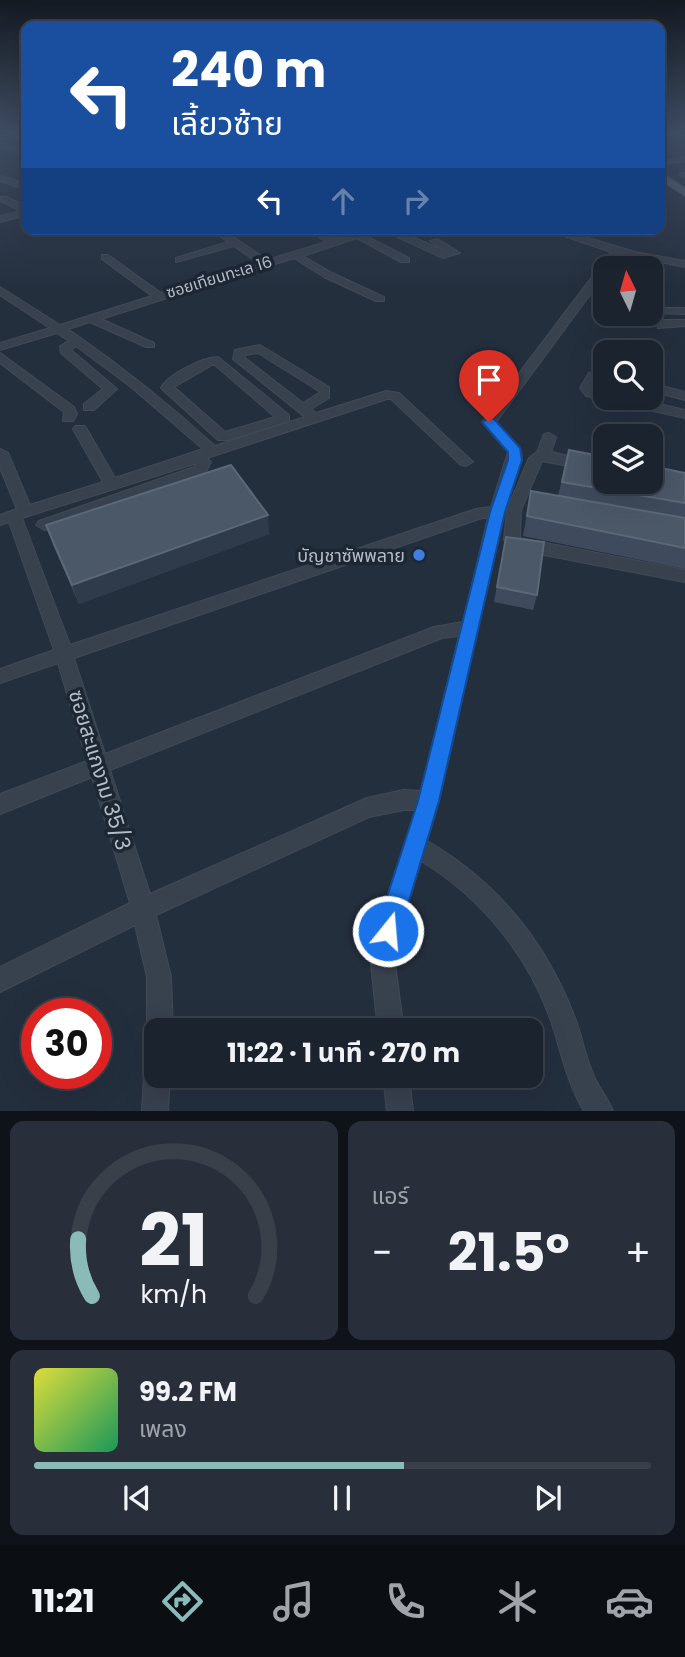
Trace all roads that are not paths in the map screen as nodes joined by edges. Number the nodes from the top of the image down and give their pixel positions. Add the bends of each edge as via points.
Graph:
1 (4, 199) dead end
2 (21, 208) edge
3 (21, 213) edge
4 (0, 219) edge
5 (224, 235) edge
6 (321, 235) edge
7 (356, 235) edge
8 (374, 235) edge
9 (399, 235) edge
10 (569, 235) edge
11 (572, 236) joint
12 (232, 241) junction
13 (435, 241) dead end
14 (332, 242) junction
15 (617, 251) junction
16 (295, 255) junction
17 (105, 257) dead end
18 (176, 257) dead end
19 (405, 260) dead end
20 (266, 264) junction
21 (685, 264) edge
22 (0, 290) edge
23 (158, 296) junction
24 (380, 299) dead end
25 (685, 311) edge
26 (663, 312) edge
27 (90, 318) junction
28 (685, 323) edge
29 (57, 326) junction
30 (662, 327) dead end
31 (79, 340) junction
32 (0, 341) edge
33 (150, 345) dead end
34 (0, 347) edge
35 (0, 357) edge
36 (593, 376) edge
37 (663, 390) edge
38 (593, 394) edge
39 (685, 396) edge
40 (89, 407) dead end
41 (663, 409) edge
42 (309, 412) junction
43 (685, 414) edge
44 (68, 418) dead end
45 (205, 421) junction
46 (188, 428) junction
47 (80, 429) dead end
48 (549, 437) dead end
49 (204, 452) junction
50 (1, 453) edge
51 (543, 455) junction
52 (466, 462) dead end
53 (593, 466) edge
54 (111, 483) junction
55 (497, 512) junction
56 (13, 516) edge
57 (44, 525) edge
58 (685, 576) edge
59 (471, 627) junction
60 (64, 653) junction
61 (0, 676) edge
62 (98, 765) junction
63 (429, 801) junction
64 (0, 804) edge
65 (415, 846) junction
66 (144, 909) junction
67 (0, 980) edge
68 (160, 1018) edge
69 (389, 1018) edge
70 (156, 1088) edge
71 (397, 1088) edge
72 (155, 1111) edge
73 (400, 1111) edge
74 (600, 1111) edge

1 - 2 street
3 - 4 street
5 - 12 street
6 - 14 street
7 - 14 street, ซอยเทียนทะเล 16
8 - 19 street
9 - 13 street via 446,256 456,253
10 - 11 street
11 - 15 street
12 - 18 street
12 - 20 street
14 - 16 street, ซอยเทียนทะเล 16
15 - 21 street
15 - 55 street via 489,422 516,456
16 - 20 street, ซอยเทียนทะเล 16
16 - 24 street
17 - 23 street
20 - 23 street, ซอยเทียนทะเล 16
22 - 29 street
23 - 27 street, ซอยเทียนทะเล 16
25 - 26 street
27 - 29 street, ซอยเทียนทะเล 16
27 - 33 street
28 - 30 street via 663,323
29 - 31 street
29 - 32 street
29 - 34 street
31 - 40 street via 65,351 111,389
31 - 46 street
35 - 44 street via 69,410
36 - 38 street via 586,388
37 - 39 street
41 - 43 street
42 - 42 street via 326,395 325,390 260,349 239,352 239,359
42 - 49 street
42 - 52 street via 392,394
45 - 45 street via 226,437 284,416 215,360 168,386
45 - 46 street
46 - 49 street
47 - 54 street
48 - 51 street
49 - 54 street
49 - 57 street via 200,470
50 - 56 street, ซอยสะแกงาม 35/3
51 - 53 street
51 - 58 street via 532,461 525,502 514,510 512,540 518,545
54 - 56 street
55 - 59 street
55 - 60 street via 481,513
56 - 60 street, ซอยสะแกงาม 35/3
59 - 62 street via 440,632
59 - 63 street
60 - 61 street
60 - 62 street, ซอยสะแกงาม 35/3
62 - 64 street
62 - 66 street, ซอยสะแกงาม 35/3
63 - 65 street
63 - 66 street via 404,800 367,808
65 - 69 street via 388,931 383,964
65 - 74 street via 444,861 472,884 527,943 563,1019 584,1090
66 - 67 street
66 - 68 street, ซอยสะแกงาม 35/3 via 159,976
70 - 72 street
71 - 73 street

